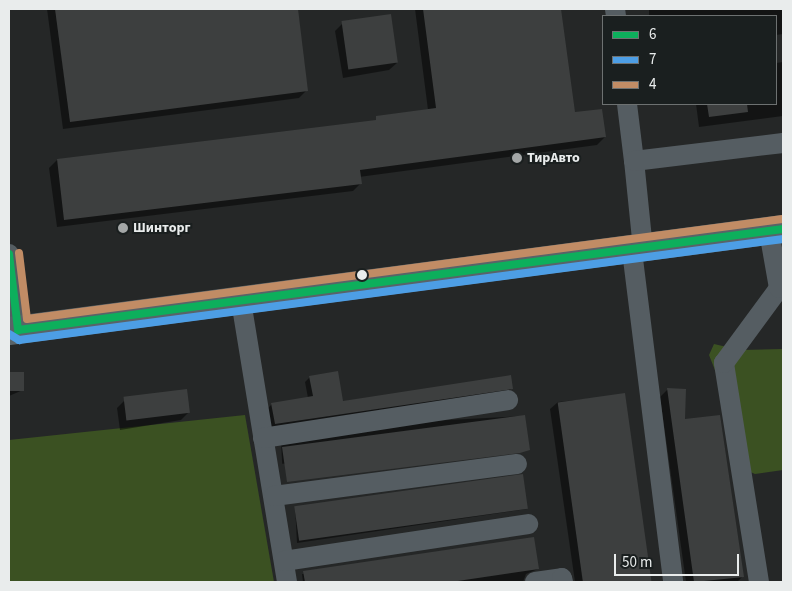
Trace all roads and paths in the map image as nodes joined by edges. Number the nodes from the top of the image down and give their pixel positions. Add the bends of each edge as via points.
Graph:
1 (627, 105) edge
2 (783, 143) edge
3 (634, 161) junction
4 (776, 230) edge
5 (638, 250) junction
6 (9, 254) edge
7 (241, 301) junction
8 (14, 331) edge
9 (508, 400) dead end
10 (263, 438) junction
11 (517, 464) dead end
12 (274, 496) junction
13 (528, 524) dead end
14 (284, 561) junction
15 (287, 582) edge
16 (535, 582) edge
17 (563, 582) edge
18 (673, 582) edge
19 (759, 582) edge

1 - 3 street
2 - 3 street
3 - 5 street
4 - 5 highway
4 - 19 street via 779,288 724,364
5 - 7 highway
5 - 18 street
6 - 8 street
7 - 8 highway
7 - 10 street
9 - 10 street
10 - 12 street
11 - 12 street
12 - 14 street
13 - 14 street
14 - 15 street
16 - 17 street via 562,578

